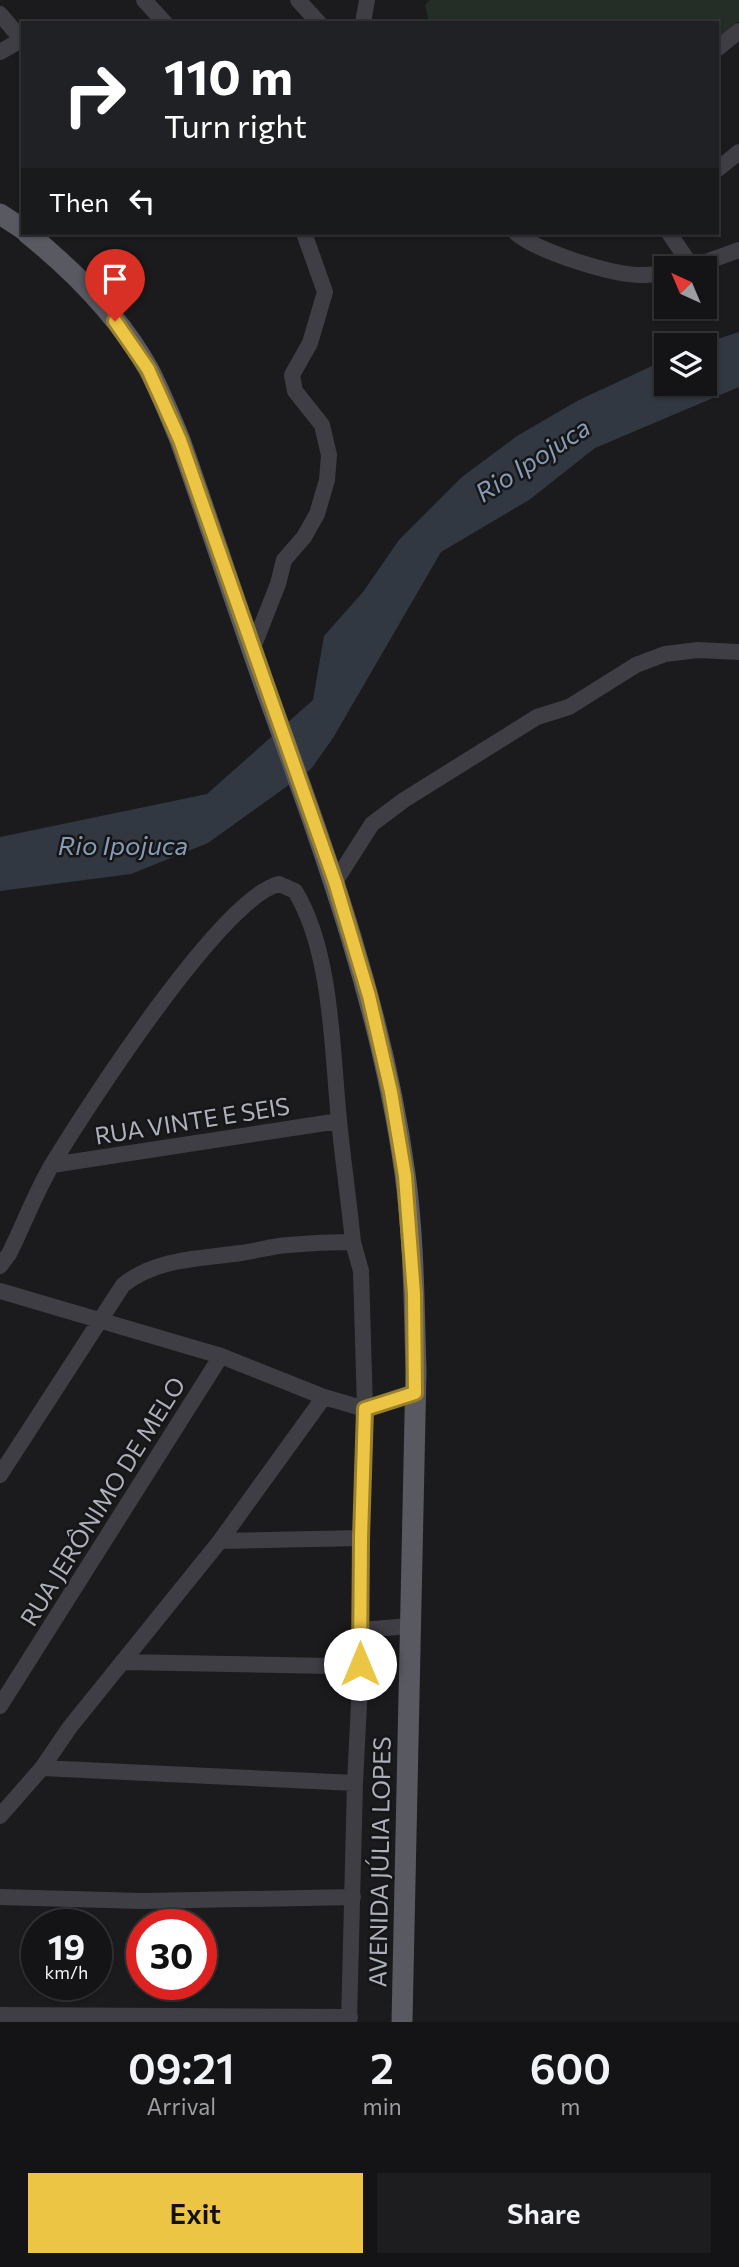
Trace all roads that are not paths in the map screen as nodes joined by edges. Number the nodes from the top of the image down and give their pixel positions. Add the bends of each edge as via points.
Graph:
1 (144, 0) edge
2 (298, 0) edge
3 (367, 0) edge
4 (0, 14) edge
5 (162, 21) edge
6 (316, 21) edge
7 (363, 21) edge
8 (739, 31) edge
9 (21, 40) edge
10 (21, 42) edge
11 (719, 47) edge
12 (0, 52) edge
13 (739, 152) edge
14 (719, 169) edge
15 (0, 214) edge
16 (21, 228) edge
17 (30, 235) edge
18 (305, 235) edge
19 (518, 235) edge
20 (669, 235) edge
21 (739, 250) edge
22 (683, 256) edge
23 (718, 257) edge
24 (654, 274) edge
25 (739, 652) edge
26 (255, 657) junction
27 (334, 877) junction
28 (339, 1121) junction
29 (52, 1165) junction
30 (353, 1242) junction
31 (0, 1265) edge
32 (0, 1291) edge
33 (101, 1321) junction
34 (221, 1356) junction
35 (415, 1393) junction
36 (324, 1396) junction
37 (365, 1409) junction
38 (0, 1475) edge
39 (361, 1538) junction
40 (220, 1541) junction
41 (410, 1626) junction
42 (360, 1630) junction
43 (122, 1662) junction
44 (360, 1664) junction
45 (0, 1706) edge
46 (42, 1768) junction
47 (355, 1783) junction
48 (0, 1816) edge
49 (0, 1897) edge
50 (353, 1897) junction
51 (0, 2015) edge
52 (349, 2020) edge
53 (402, 2022) edge

1 - 5 street
2 - 6 street
3 - 7 street
4 - 9 street
8 - 11 street
10 - 12 street
13 - 14 street
15 - 16 main road, AVENIDA JÚLIA LOPES
17 - 26 main road, AVENIDA JÚLIA LOPES via 100,301 148,369 180,440
18 - 26 street via 325,292 310,343 292,375 295,391 322,425 329,455 327,480 317,514 284,560
19 - 24 street via 546,250 599,267
20 - 22 street
21 - 23 street
25 - 27 street via 665,654 636,665 569,707 537,718 372,824
26 - 27 main road, AVENIDA JÚLIA LOPES
27 - 35 main road, AVENIDA JÚLIA LOPES via 369,996 405,1176 414,1294
28 - 29 street, RUA VINTE E SEIS
28 - 29 street via 321,966 300,899 295,891 279,884 259,892 234,914 182,976
28 - 30 street
29 - 31 street
30 - 33 street via 286,1245 162,1264 123,1285
30 - 37 street via 360,1271
32 - 33 street
33 - 34 street
33 - 38 street
34 - 36 street
34 - 45 street, RUA JERÔNIMO DE MELO
35 - 37 street
35 - 41 main road, AVENIDA JÚLIA LOPES
36 - 37 street
36 - 40 street
37 - 39 street
39 - 40 street
39 - 42 street
40 - 43 street
41 - 42 street
41 - 53 main road, AVENIDA JÚLIA LOPES
42 - 44 street
43 - 44 street
43 - 46 street
44 - 47 street
46 - 47 street
46 - 48 street
47 - 50 street
49 - 50 street via 142,1901
50 - 52 street
51 - 52 street

